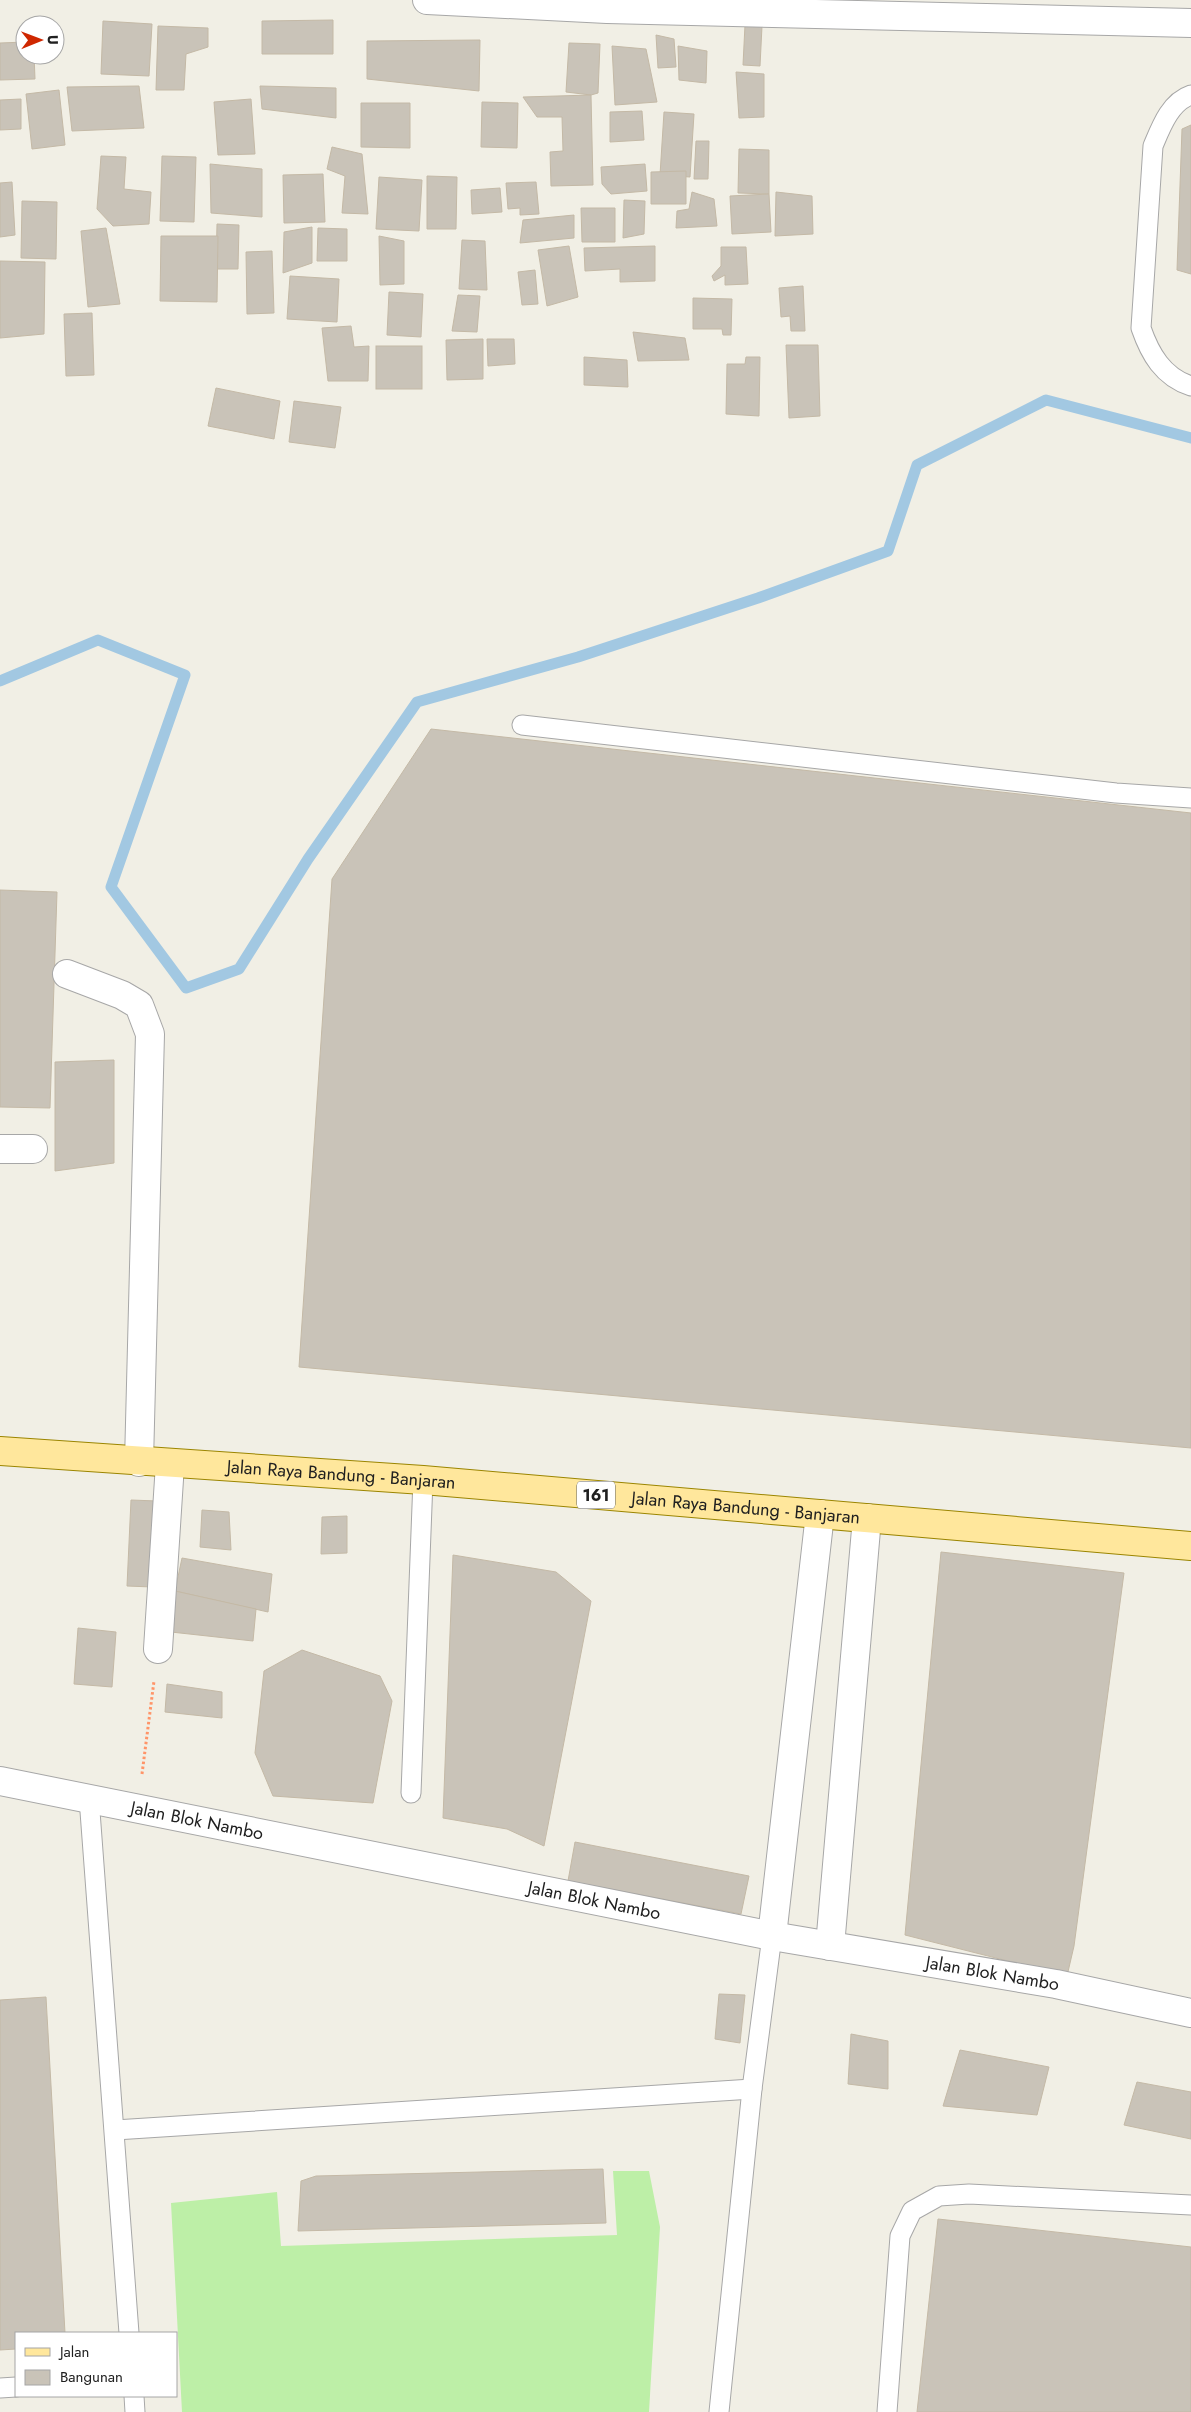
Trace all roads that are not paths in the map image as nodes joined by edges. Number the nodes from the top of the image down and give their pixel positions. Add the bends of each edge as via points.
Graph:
1 (427, 0) edge
2 (997, 9) edge
3 (1042, 10) edge
4 (1191, 23) edge
5 (1191, 94) edge
6 (1191, 386) edge
7 (522, 725) dead end
8 (1191, 798) edge
9 (67, 974) dead end
10 (0, 1149) edge
11 (33, 1149) dead end
12 (0, 1452) edge
13 (139, 1462) junction
14 (170, 1464) junction
15 (424, 1480) junction
16 (820, 1514) junction
17 (868, 1518) junction
18 (1191, 1546) edge
19 (158, 1648) road end
20 (0, 1781) edge
21 (411, 1794) dead end
22 (89, 1798) junction
23 (772, 1936) junction
24 (830, 1946) junction
25 (1191, 2013) edge
26 (752, 2089) junction
27 (115, 2130) junction
28 (1191, 2205) edge
29 (129, 2332) edge
30 (15, 2387) edge
31 (0, 2388) edge
32 (134, 2397) edge
33 (135, 2412) edge
34 (719, 2412) edge
35 (887, 2412) edge

1 - 2 street via 607,9
2 - 3 street
3 - 4 street
5 - 6 lane via 1181,98 1163,122 1153,146 1141,328 1160,367
7 - 8 lane via 1116,793
9 - 13 street via 139,1005 150,1034
10 - 11 street
12 - 13 main road, Jalan Raya Bandung - Banjaran / 161
13 - 14 main road, Jalan Raya Bandung - Banjaran / 161
14 - 15 main road, Jalan Raya Bandung - Banjaran / 161
14 - 19 street
15 - 16 main road, Jalan Raya Bandung - Banjaran / 161
15 - 21 lane
16 - 17 main road, Jalan Raya Bandung - Banjaran / 161
16 - 23 street
17 - 18 main road, Jalan Raya Bandung - Banjaran / 161
17 - 24 street
20 - 22 street, Jalan Blok Nambo
22 - 23 street, Jalan Blok Nambo
22 - 27 lane
23 - 24 street, Jalan Blok Nambo
23 - 26 lane
24 - 25 street, Jalan Blok Nambo via 1056,1984
26 - 27 lane
26 - 34 lane
27 - 29 lane
28 - 35 lane via 969,2194 940,2196 912,2210 900,2236
30 - 31 lane
32 - 33 lane

